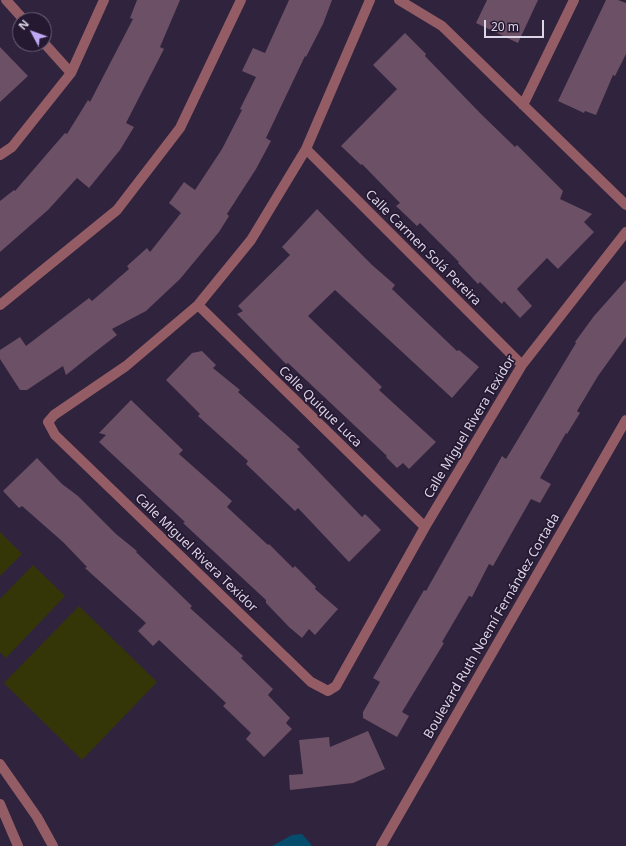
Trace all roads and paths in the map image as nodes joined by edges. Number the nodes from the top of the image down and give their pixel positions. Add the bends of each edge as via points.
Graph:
1 (6, 0) edge
2 (104, 0) edge
3 (241, 0) edge
4 (370, 0) edge
5 (399, 0) edge
6 (574, 0) edge
7 (17, 12) edge
8 (52, 52) edge
9 (71, 72) junction
10 (523, 105) junction
11 (306, 149) junction
12 (0, 155) edge
13 (626, 205) edge
14 (626, 232) edge
15 (0, 305) edge
16 (198, 305) junction
17 (522, 365) junction
18 (626, 420) edge
19 (425, 527) junction
20 (0, 764) edge
21 (0, 804) edge
22 (18, 846) edge
23 (53, 846) edge
24 (381, 846) edge

1 - 7 street
2 - 9 street
3 - 15 street via 180,128 117,210
4 - 11 street, Calle Miguel Rivera Texidor
5 - 10 street via 442,26
6 - 10 street
8 - 9 street
9 - 12 street via 12,146
10 - 13 street
11 - 16 street, Calle Miguel Rivera Texidor via 251,240
11 - 17 street, Calle Carmen Solá Pereira
14 - 17 street, Calle Miguel Rivera Texidor
16 - 19 street, Calle Quique Luca
16 - 19 street, Calle Miguel Rivera Texidor via 126,366 54,415 48,422 54,435 311,682 328,690 336,686
17 - 19 street, Calle Miguel Rivera Texidor
18 - 24 street, Boulevard Ruth Noemí Fernández Cortada
20 - 23 street via 37,817
21 - 22 street

